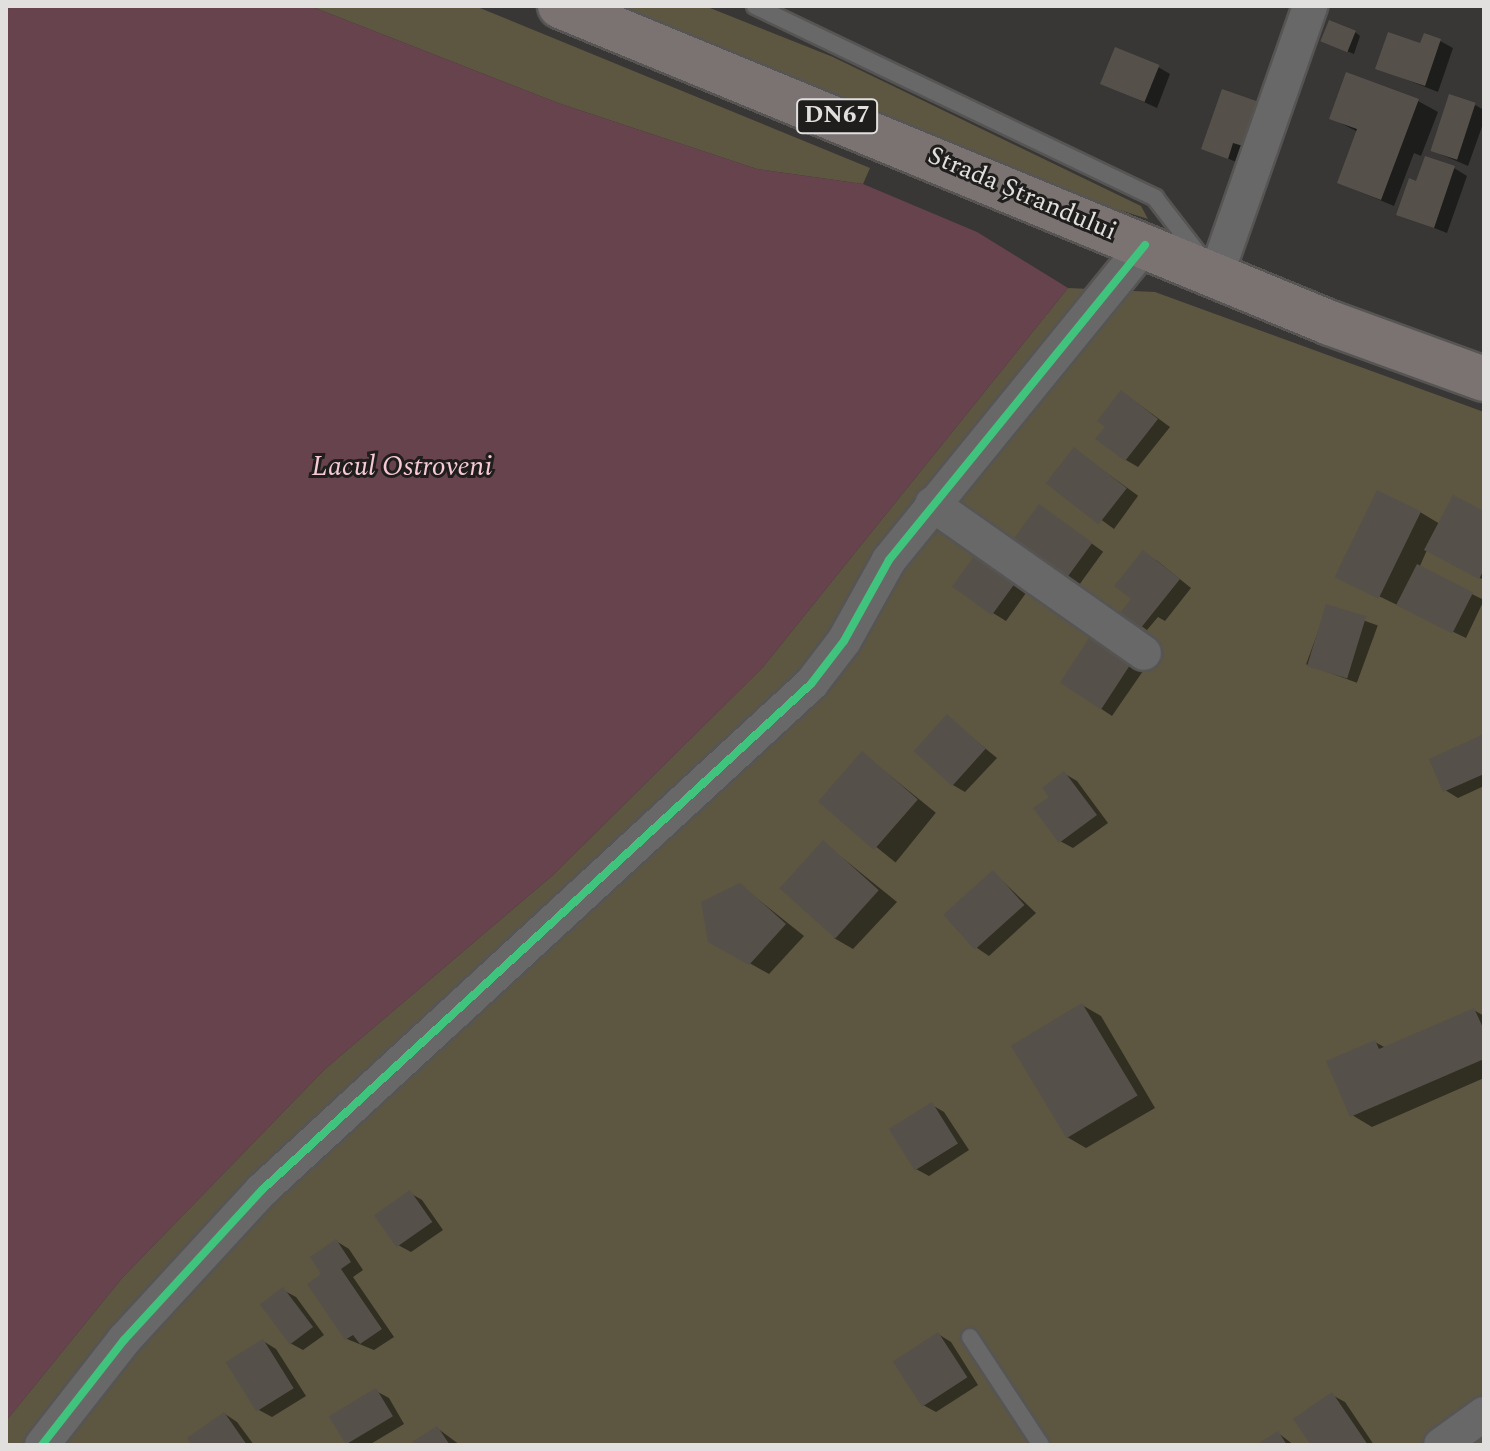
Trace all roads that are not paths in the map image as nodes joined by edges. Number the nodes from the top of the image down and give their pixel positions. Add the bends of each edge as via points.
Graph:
1 (560, 6) edge
2 (755, 6) edge
3 (1310, 6) edge
4 (776, 10) edge
5 (1145, 245) junction
6 (1216, 275) junction
7 (1484, 379) edge
8 (932, 504) junction
9 (1144, 653) dead end
10 (970, 1337) dead end
11 (1484, 1414) edge
12 (42, 1445) edge
13 (1041, 1445) edge
14 (1441, 1445) edge

1 - 5 main road, Strada Ștrandului / DN67
2 - 4 lane
3 - 6 street
4 - 6 lane via 1155,198
5 - 6 main road, Strada Ștrandului / DN67
5 - 8 street
6 - 7 main road, Strada Ștrandului / DN67
8 - 9 street
8 - 12 street via 889,560 844,641 811,684 568,914 262,1190 124,1340
10 - 13 lane
11 - 14 street

